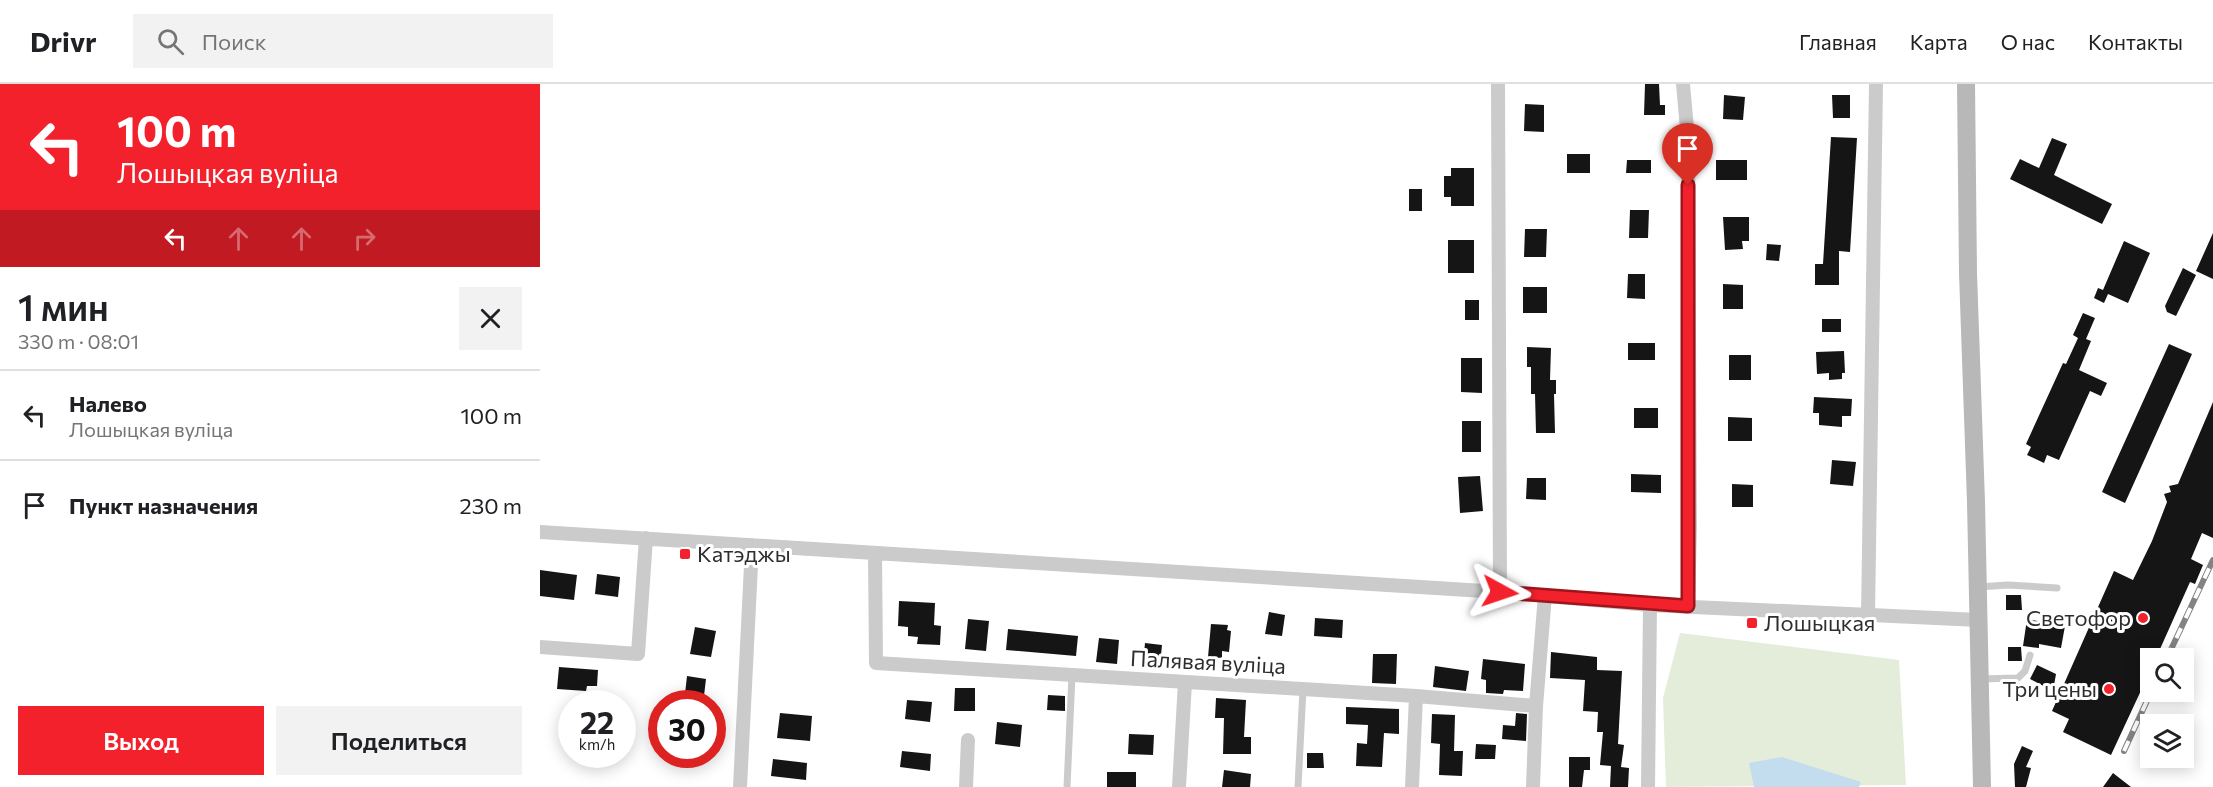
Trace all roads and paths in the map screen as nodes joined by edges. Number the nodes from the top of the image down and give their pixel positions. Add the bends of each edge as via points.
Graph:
1 (1498, 84) edge
2 (1683, 84) edge
3 (1876, 84) edge
4 (1966, 84) edge
5 (540, 532) edge
6 (646, 538) junction
7 (752, 545) junction
8 (875, 554) junction
9 (1978, 587) junction
10 (2057, 588) dead end
11 (1500, 592) junction
12 (1545, 595) junction
13 (1650, 605) junction
14 (1688, 606) junction
15 (1868, 616) junction
16 (1979, 620) junction
17 (540, 647) edge
18 (2030, 655) dead end
19 (1072, 675) junction
20 (1980, 679) junction
21 (1185, 682) junction
22 (1303, 689) junction
23 (1416, 696) junction
24 (1536, 706) junction
25 (968, 740) dead end
26 (740, 787) edge
27 (966, 787) edge
28 (1067, 787) edge
29 (1179, 787) edge
30 (1298, 787) edge
31 (1412, 787) edge
32 (1533, 787) edge
33 (1648, 787) edge
34 (1982, 787) edge

1 - 11 street
2 - 14 street via 1688,140
3 - 15 street
4 - 9 street
5 - 6 street
6 - 7 street
6 - 17 street via 638,654
7 - 8 street
7 - 26 street
8 - 11 street
8 - 19 street, Палявая вуліца via 876,663
9 - 10 lane
9 - 16 street
11 - 12 street
12 - 13 street
12 - 24 street
13 - 14 street
13 - 33 street
14 - 15 street
15 - 16 street
16 - 20 street
18 - 20 lane via 2018,678
19 - 21 street, Палявая вуліца
19 - 28 lane
20 - 34 street
21 - 22 street, Палявая вуліца
21 - 29 street
22 - 23 street, Палявая вуліца
22 - 30 lane
23 - 24 street, Палявая вуліца
23 - 31 street
24 - 32 street
25 - 27 street

